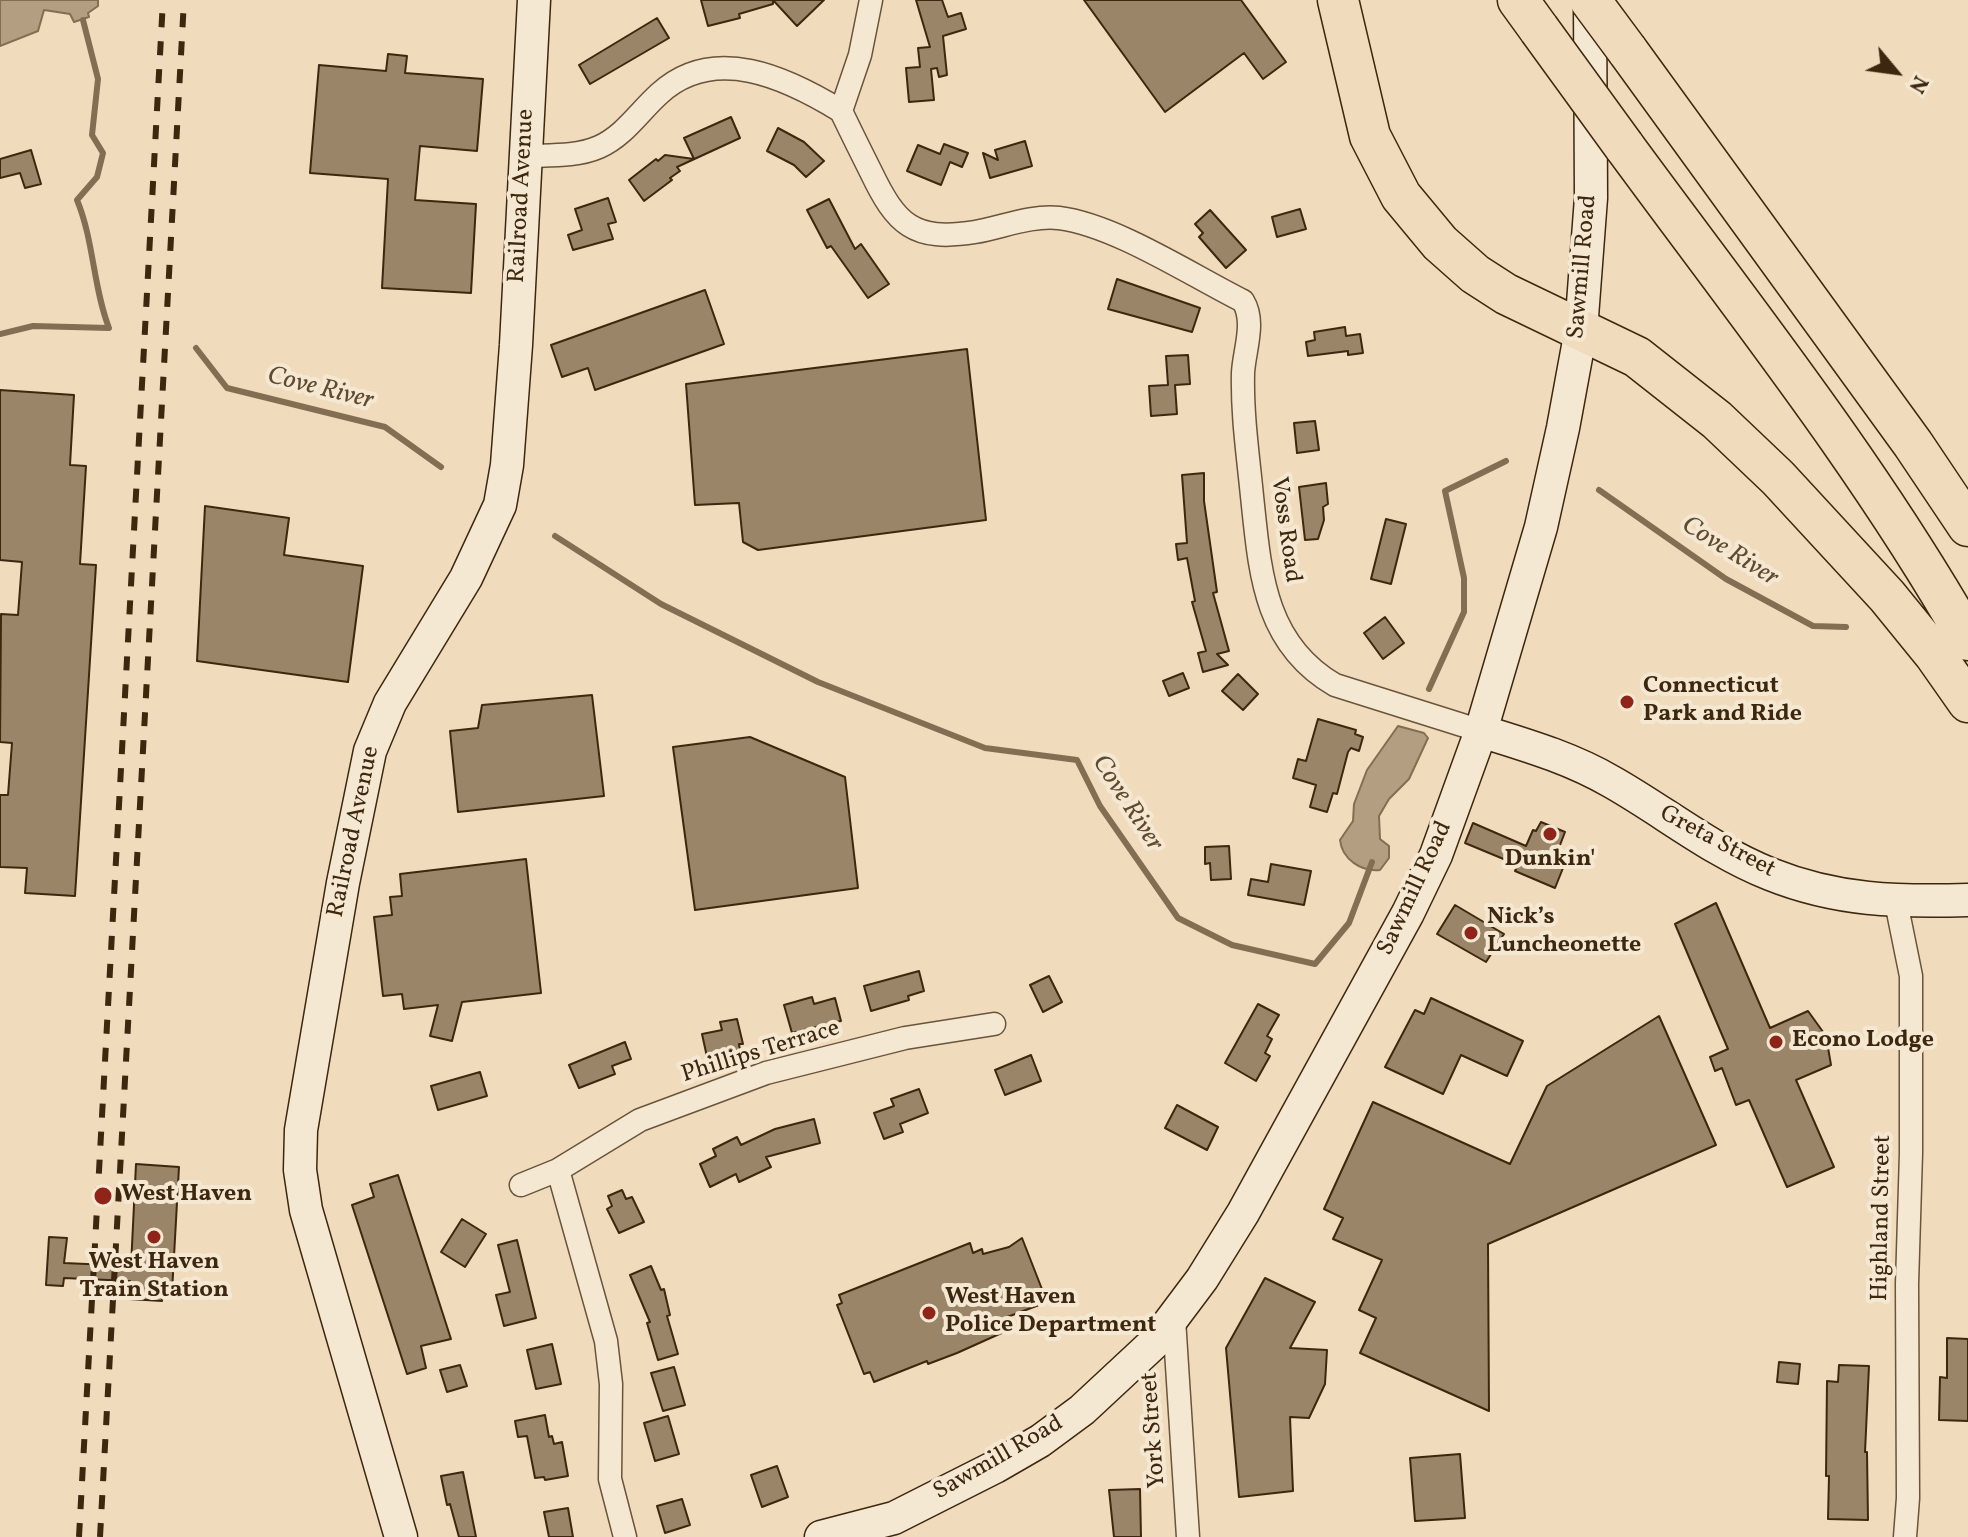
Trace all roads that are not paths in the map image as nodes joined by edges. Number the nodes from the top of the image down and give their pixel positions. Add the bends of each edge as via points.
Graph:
1 (534, 0) edge
2 (871, 0) edge
3 (1338, 0) edge
4 (1590, 0) edge
5 (1528, 14) edge
6 (841, 111) junction
7 (526, 156) junction
8 (1581, 330) junction
9 (1968, 526) edge
10 (1968, 640) edge
11 (1968, 702) edge
12 (1481, 731) junction
13 (1968, 900) edge
14 (1896, 902) junction
15 (994, 1024) dead end
16 (558, 1170) junction
17 (521, 1185) dead end
18 (1174, 1319) junction
19 (897, 1528) edge
20 (401, 1537) edge
21 (625, 1537) edge
22 (821, 1537) edge
23 (1188, 1537) edge
24 (1905, 1537) edge

1 - 7 street, Railroad Avenue
2 - 6 street
3 - 8 highway via 1370,136 1401,196 1440,243 1475,274
4 - 8 street, Sawmill Road via 1591,198
4 - 9 highway, bridge
5 - 10 highway, bridge via 1872,486
6 - 7 street via 767,74 710,69 664,89 621,133 597,148 573,155
6 - 12 street, Voss Road via 890,210 917,229 955,234 1035,218 1068,220 1119,236 1243,301 1249,324 1243,411 1259,557 1268,603 1280,629 1299,656 1335,685
7 - 20 street, Railroad Avenue via 515,359 500,505 476,560 390,703 370,751 301,1130 306,1210
8 - 11 highway via 1653,367 1778,478 1912,625
8 - 12 street, Sawmill Road via 1541,527
12 - 14 street, Greta Street via 1586,769 1689,833 1770,874 1864,899
12 - 18 street, Sawmill Road via 1436,855 1395,937 1243,1213
13 - 14 street, Greta Street
14 - 24 street, Highland Street via 1911,976
15 - 16 street, Phillips Terrace via 905,1038 766,1073 640,1120
16 - 17 street, Phillips Terrace
16 - 21 street via 606,1341 610,1479
18 - 19 street, Sawmill Road via 1110,1385 1040,1441
18 - 23 street, York Street
19 - 22 street, Sawmill Road

